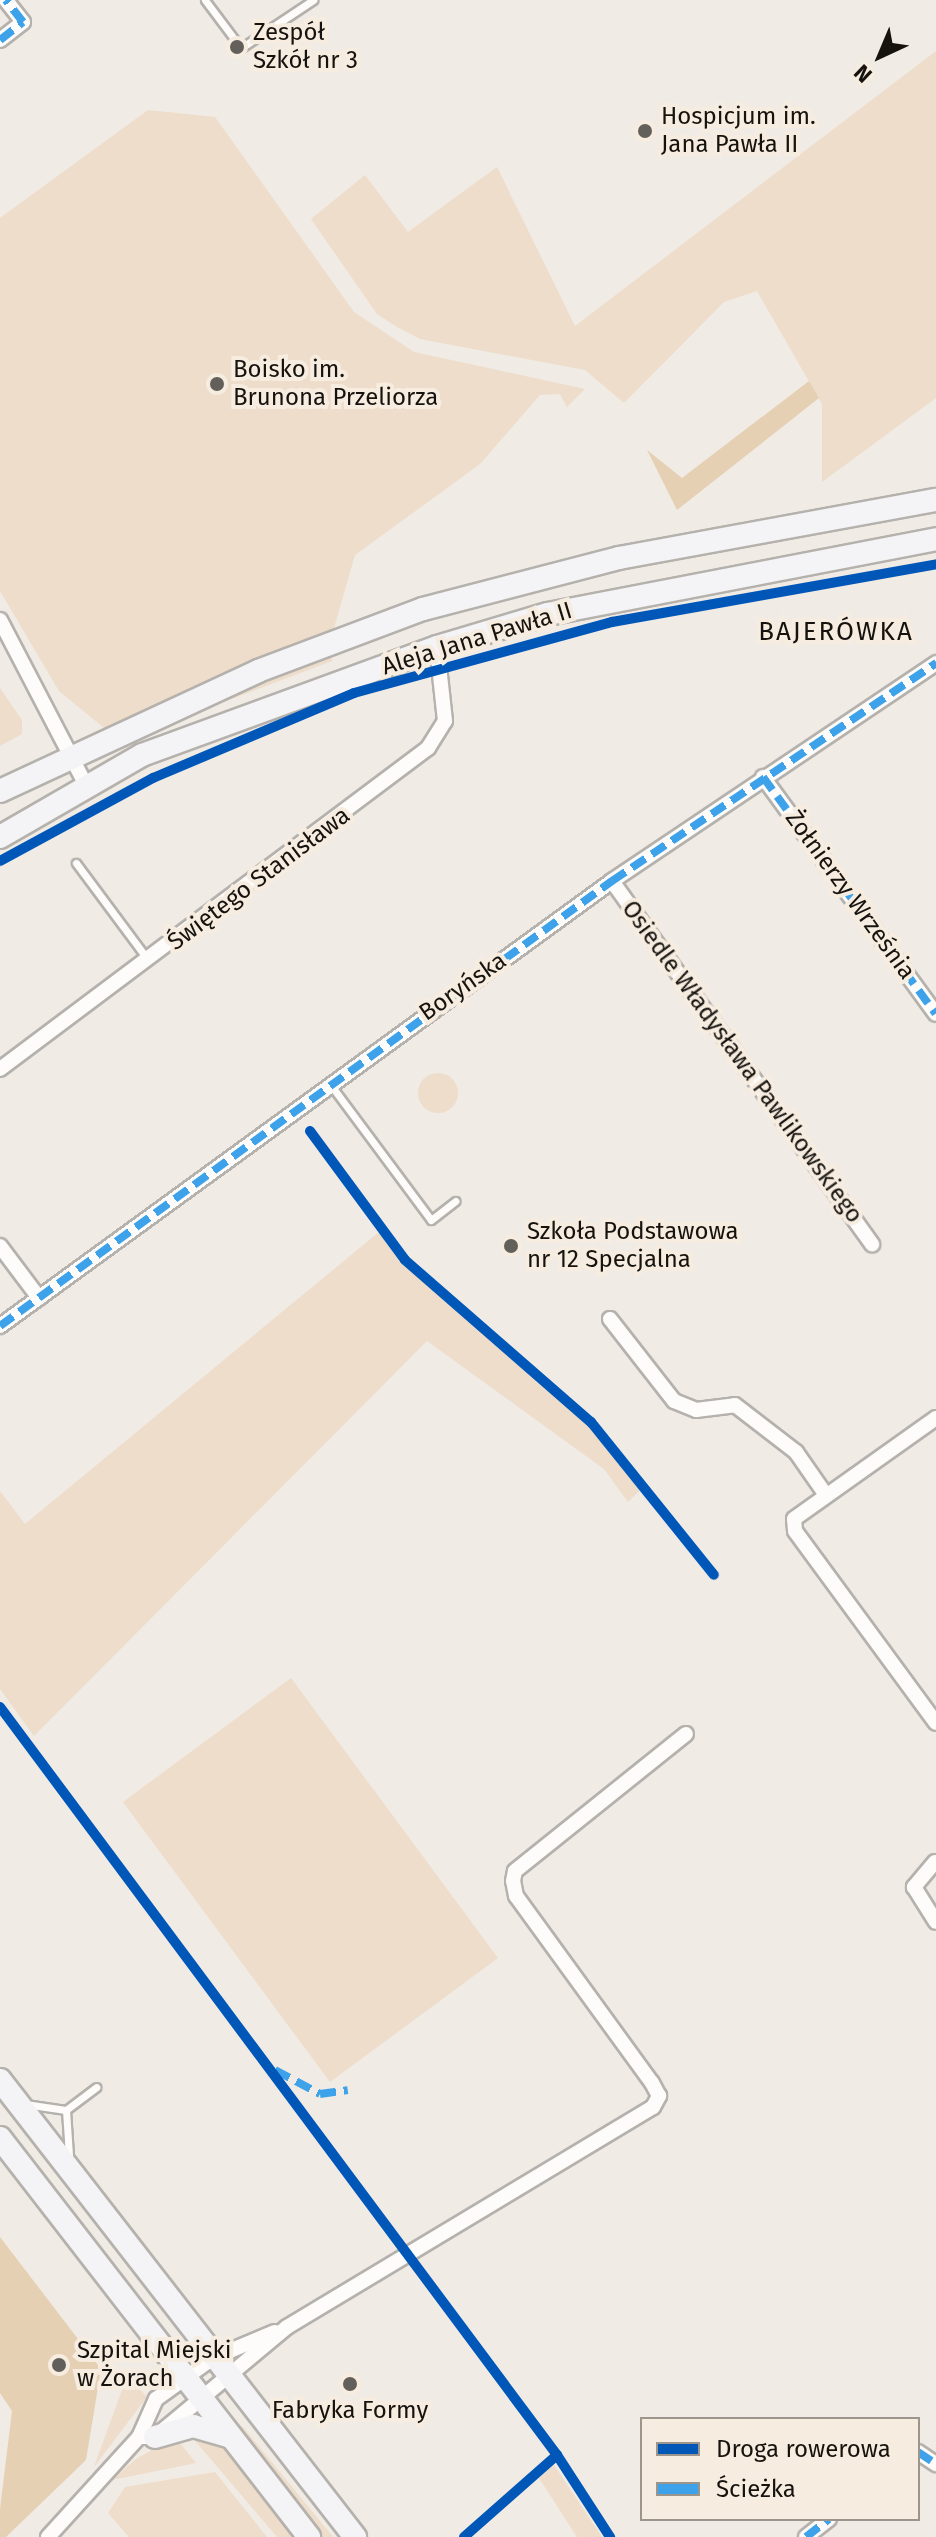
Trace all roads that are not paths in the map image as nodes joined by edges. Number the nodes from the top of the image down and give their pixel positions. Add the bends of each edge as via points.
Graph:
1 (6, 0) edge
2 (205, 0) edge
3 (313, 0) edge
4 (0, 40) edge
5 (936, 500) edge
6 (936, 539) edge
7 (0, 621) edge
8 (437, 647) junction
9 (936, 663) edge
10 (71, 755) junction
11 (763, 777) junction
12 (86, 785) junction
13 (0, 791) edge
14 (0, 837) edge
15 (76, 863) dead end
16 (612, 881) junction
17 (149, 962) junction
18 (936, 1014) edge
19 (0, 1069) edge
20 (329, 1082) junction
21 (455, 1201) dead end
22 (872, 1244) dead end
23 (0, 1246) edge
24 (39, 1298) junction
25 (610, 1319) dead end
26 (0, 1326) edge
27 (936, 1418) edge
28 (826, 1495) junction
29 (931, 1720) edge
30 (936, 1731) edge
31 (686, 1734) dead end
32 (936, 1862) edge
33 (936, 1922) edge
34 (0, 2080) edge
35 (96, 2087) dead end
36 (18, 2103) junction
37 (66, 2110) junction
38 (0, 2138) edge
39 (73, 2176) junction
40 (287, 2327) junction
41 (213, 2358) junction
42 (227, 2377) junction
43 (185, 2379) junction
44 (199, 2399) junction
45 (228, 2436) junction
46 (147, 2437) junction
47 (826, 2521) edge
48 (48, 2537) edge
49 (309, 2537) edge
50 (355, 2537) edge
51 (806, 2537) edge

1 - 4 street via 23,22
2 - 3 lane via 241,48
5 - 10 street, Aleja Jana Pawła II via 619,558 423,609 258,671
6 - 8 street, Aleja Jana Pawła II via 548,614
7 - 10 street
8 - 12 street, Aleja Jana Pawła II via 171,744
8 - 17 street, Świętego Stanisława via 445,669 445,721 428,748
9 - 11 street, Boryńska
10 - 12 street
10 - 13 street, Aleja Jana Pawła II
11 - 16 street, Boryńska
11 - 18 street, Żołnierzy Września
12 - 14 street, Aleja Jana Pawła II
15 - 17 lane
16 - 20 street, Boryńska
16 - 22 street, Osiedle Władysława Pawlikowskiego
17 - 19 street, Świętego Stanisława
20 - 21 lane via 431,1220
20 - 24 street, Boryńska
23 - 24 street
24 - 26 street, Boryńska
25 - 28 street via 674,1401 696,1410 735,1405 789,1445
27 - 28 street
28 - 29 street via 794,1519 795,1531
29 - 30 lane
31 - 40 street via 515,1871 513,1881 516,1896 652,2083 659,2096 653,2107
32 - 33 street via 914,1887
34 - 36 street
35 - 37 lane
36 - 37 lane
36 - 39 street
37 - 39 lane
38 - 43 street
39 - 41 street
40 - 41 street
40 - 42 street
41 - 42 street
41 - 43 street
42 - 44 street
42 - 50 street
43 - 44 street
43 - 46 street via 156,2399
44 - 45 street
44 - 46 street
45 - 46 street via 193,2426
45 - 49 street
46 - 48 street
47 - 51 street

